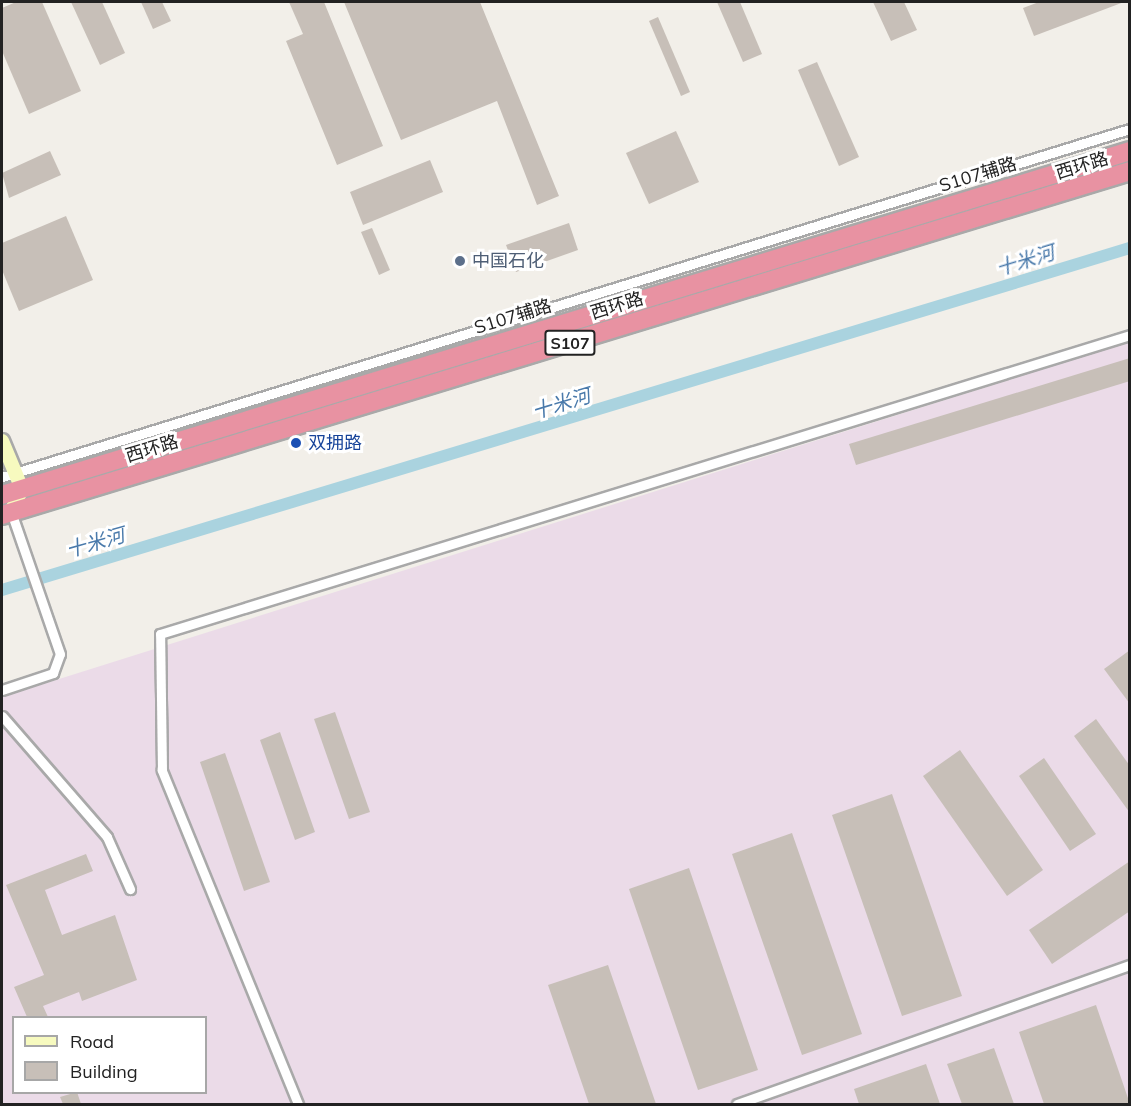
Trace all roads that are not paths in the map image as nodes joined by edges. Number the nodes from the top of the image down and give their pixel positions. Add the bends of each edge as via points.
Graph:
1 (1130, 129) edge
2 (1130, 151) edge
3 (1130, 171) edge
4 (1130, 335) edge
5 (2, 441) edge
6 (7, 487) edge
7 (6, 513) edge
8 (2, 690) edge
9 (2, 716) edge
10 (130, 888) dead end
11 (1130, 965) edge
12 (298, 1104) edge
13 (737, 1104) edge

1 - 6 street, S107辅路
2 - 6 highway, 西环路 / S107
3 - 7 highway, 西环路 / S107
4 - 12 street via 160,634 162,770
5 - 6 main road
6 - 7 main road
6 - 7 main road
7 - 8 street via 60,654 58,667
9 - 10 street via 107,837
11 - 13 street

